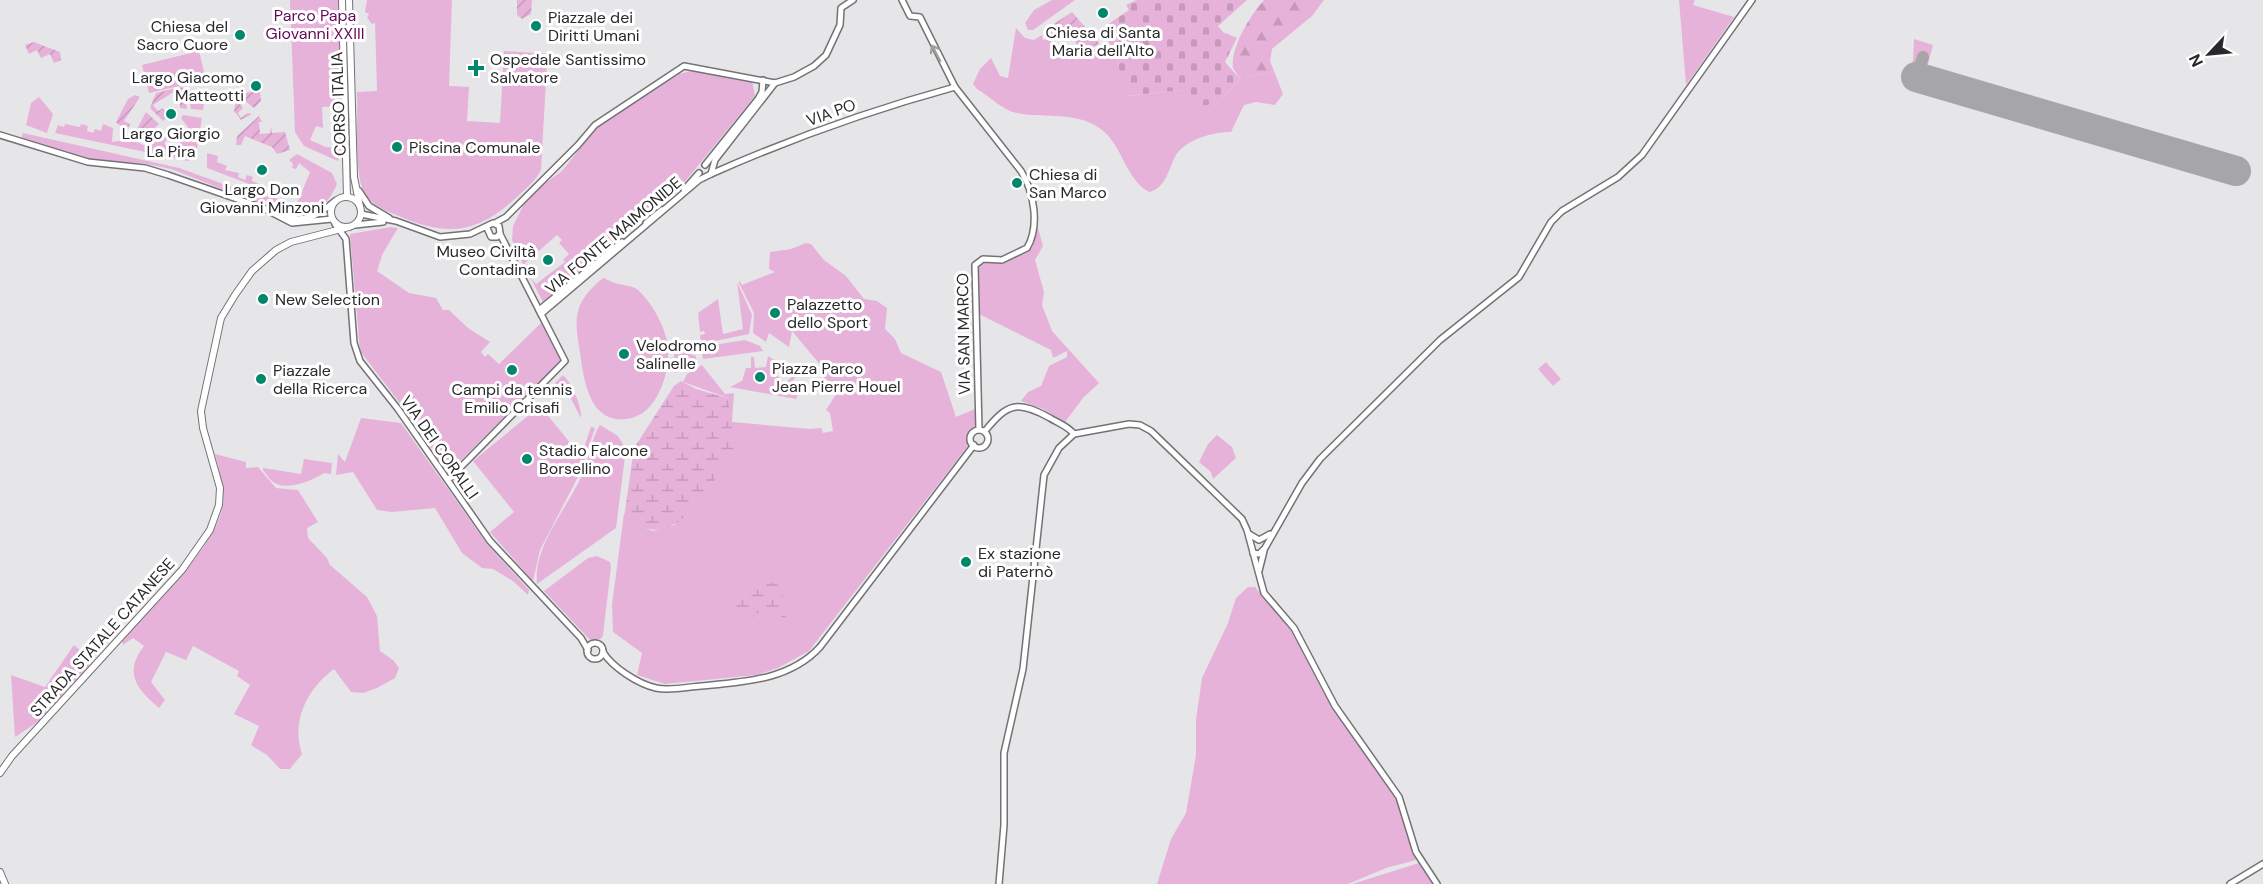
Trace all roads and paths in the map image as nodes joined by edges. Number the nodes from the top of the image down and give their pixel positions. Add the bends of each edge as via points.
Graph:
1 (342, 0) edge
2 (349, 0) edge
3 (853, 0) edge
4 (902, 0) edge
5 (1752, 0) edge
6 (762, 80) junction
7 (775, 83) junction
8 (955, 87) junction
9 (0, 135) edge
10 (705, 165) junction
11 (716, 167) junction
12 (701, 175) junction
13 (354, 177) junction
14 (347, 197) junction
15 (335, 201) junction
16 (360, 207) junction
17 (274, 214) junction
18 (361, 214) junction
19 (506, 217) junction
20 (333, 221) junction
21 (396, 221) junction
22 (495, 223) junction
23 (352, 226) junction
24 (408, 227) junction
25 (487, 228) junction
26 (341, 230) junction
27 (500, 231) junction
28 (470, 234) junction
29 (319, 236) junction
30 (491, 237) junction
31 (346, 240) junction
32 (505, 247) junction
33 (540, 312) junction
34 (982, 431) junction
35 (1074, 434) junction
36 (974, 445) junction
37 (448, 480) junction
38 (1271, 533) junction
39 (1248, 534) junction
40 (1264, 539) junction
41 (1265, 548) junction
42 (1253, 552) junction
43 (1258, 575) junction
44 (581, 638) junction
45 (592, 644) junction
46 (588, 650) junction
47 (602, 655) junction
48 (0, 773) edge
49 (2263, 864) edge
50 (0, 872) edge
51 (5, 884) edge
52 (999, 884) edge
53 (1437, 884) edge
54 (2230, 884) edge

1 - 14 main road, CORSO ITALIA
2 - 13 main road, CORSO ITALIA
3 - 7 street via 841,8 838,30 822,60 795,77
8 -> 4 street, VIA SAN MARCO via 920,17 910,16
5 - 38 street via 1642,155 1618,177 1556,217 1520,277 1440,340 1320,459
6 - 7 street
6 - 10 street via 758,99
6 - 19 street via 684,66 595,125
7 - 11 street
8 - 11 street, VIA PO
8 - 34 street, VIA SAN MARCO via 1024,176 1035,220 1027,248 1002,260 983,259 975,265
9 - 17 street via 88,162 156,171
10 - 11 street
10 - 12 street, VIA FONTE MAIMONIDE
11 - 12 street, VIA PO via 711,174
12 - 33 street, VIA FONTE MAIMONIDE
13 - 16 main road, CORSO ITALIA
13 - 21 street via 365,202
14 - 15 main road
14 - 16 main road
15 - 17 street via 308,218 296,220
15 - 20 main road via 331,210
16 - 18 main road
17 - 20 street via 297,224
18 - 21 street
18 - 23 main road
19 - 22 street
19 - 27 street
20 - 23 main road
20 - 26 street
20 - 29 main road via 332,227
21 - 24 street
22 - 25 street
22 - 27 street
23 - 24 street via 379,221
23 - 26 main road
23 - 31 street
24 - 28 street via 441,237
25 - 28 street
25 - 30 street
26 - 29 main road
26 - 31 street
27 - 30 street
27 - 32 street
28 - 30 street
29 - 48 main road, STRADA STATALE CATANESE via 276,249 252,271 221,318 201,411 220,497 205,539 182,570
30 - 32 street
31 - 37 street, VIA DEI CORALLI via 356,354
32 - 33 street
33 - 37 street via 565,361
34 - 35 street via 1005,410 1021,406 1034,409
34 - 36 street via 972,434
34 - 36 street via 988,438 986,445
35 - 39 street via 1129,424 1145,427 1236,513
35 - 52 street via 1059,448 1043,481 1023,669 1004,753
36 - 47 street via 820,647 802,662 761,680 663,689 644,684
37 - 44 street, VIA DEI CORALLI via 500,552
38 - 40 street
38 - 41 street
39 - 40 street
39 - 42 street
40 - 42 street
41 - 42 street via 1259,554
41 - 43 street
42 - 43 street
43 - 53 street via 1270,604 1294,628 1335,706 1399,797 1413,844
44 - 45 street
44 - 46 street
45 - 46 street
45 - 47 street via 601,645
46 - 47 street via 591,658
49 - 54 street
50 - 51 main road

